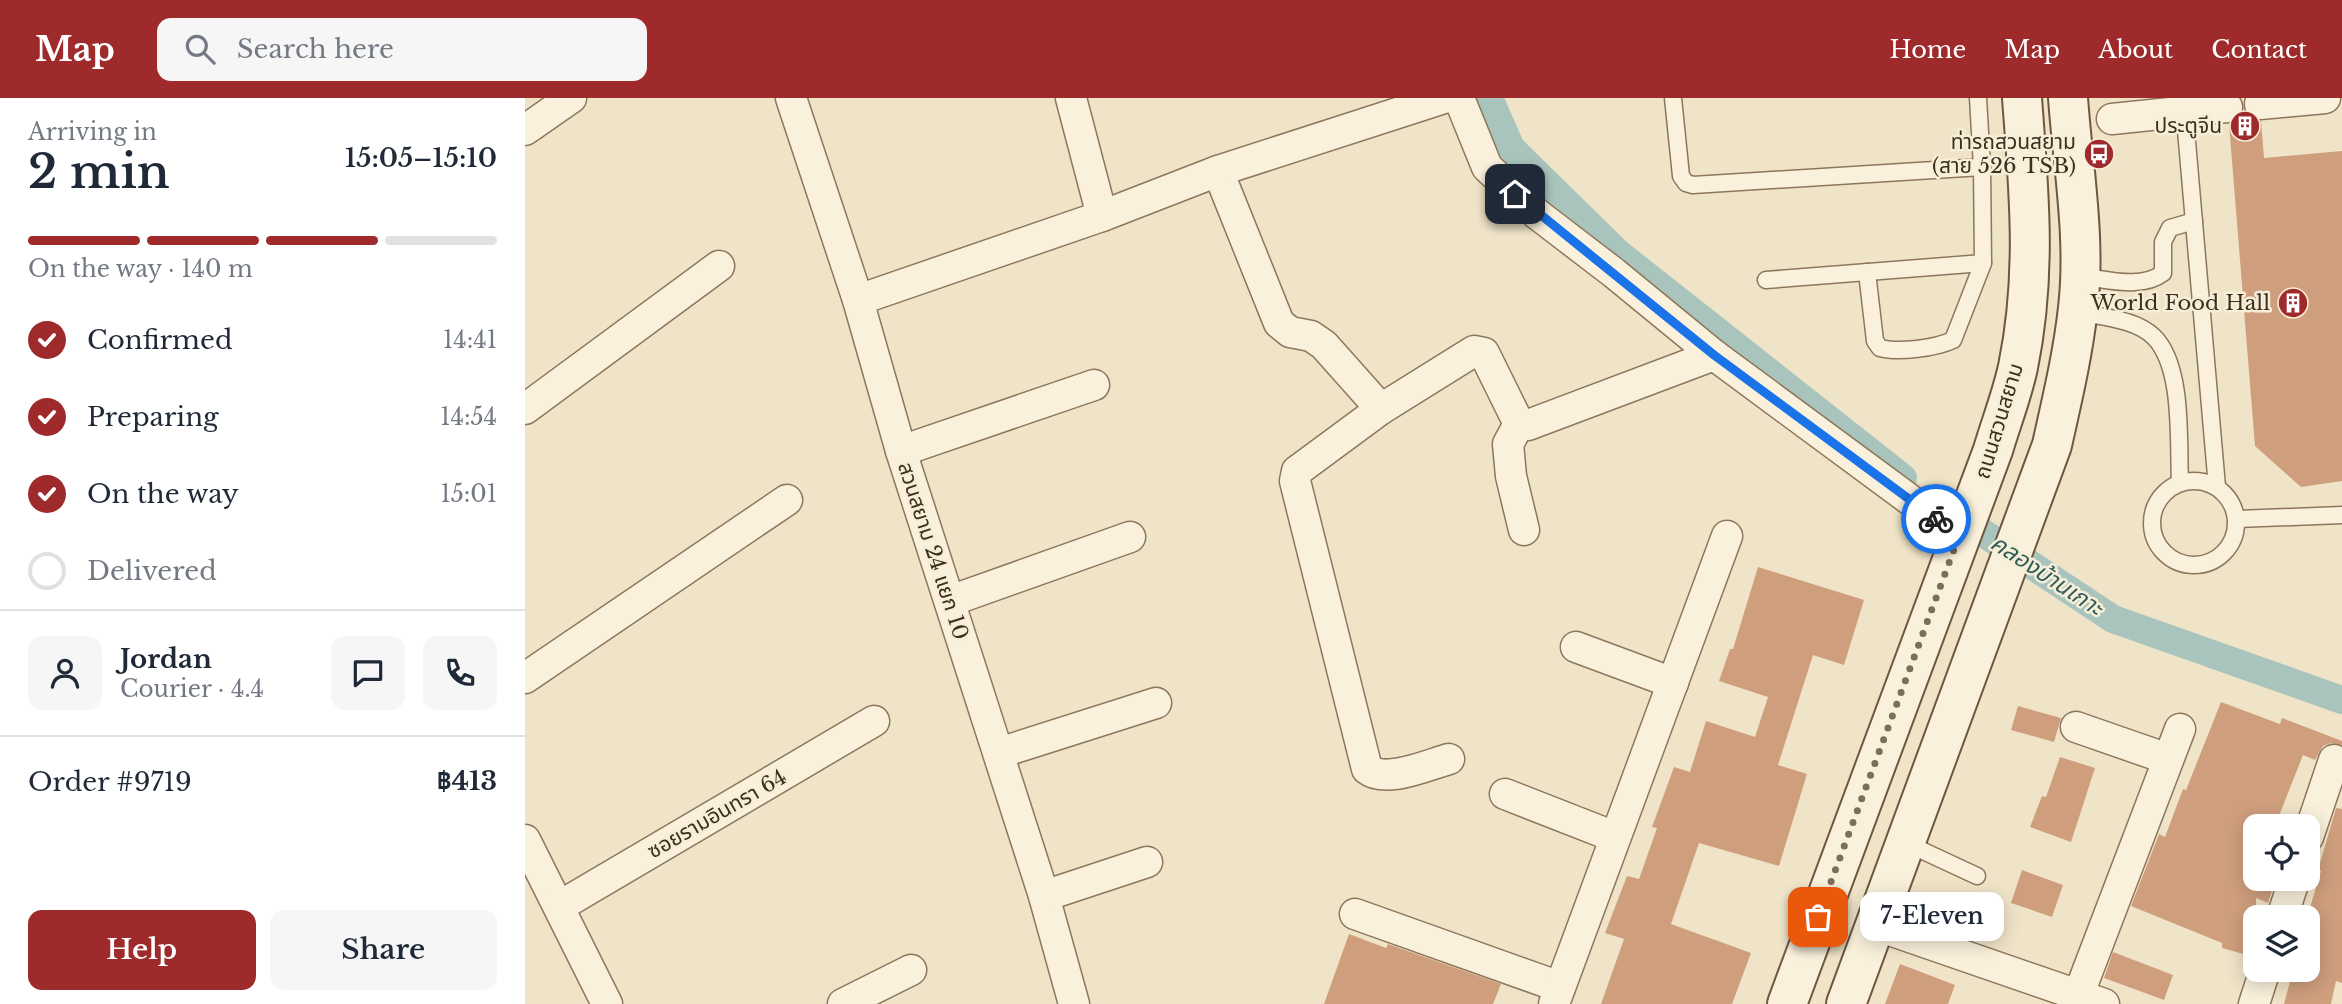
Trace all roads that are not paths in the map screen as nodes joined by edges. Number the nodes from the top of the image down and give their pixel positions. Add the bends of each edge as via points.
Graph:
1 (571, 98) edge
2 (791, 98) edge
3 (1071, 98) edge
4 (1444, 98) edge
5 (1459, 98) edge
6 (1673, 98) edge
7 (1978, 98) edge
8 (2022, 98) edge
9 (2067, 98) edge
10 (2325, 98) edge
11 (2183, 104) edge
12 (2260, 104) dead end
13 (2227, 107) dead end
14 (2112, 119) dead end
15 (525, 130) edge
16 (1982, 167) junction
17 (1218, 171) junction
18 (1102, 216) junction
19 (2194, 221) junction
20 (1983, 263) junction
21 (719, 266) dead end
22 (1867, 272) junction
23 (1766, 280) dead end
24 (2079, 294) junction
25 (858, 300) junction
26 (1714, 355) junction
27 (1094, 385) dead end
28 (525, 409) edge
29 (1381, 409) junction
30 (1519, 425) junction
31 (901, 451) junction
32 (2180, 483) junction
33 (2217, 487) junction
34 (787, 500) dead end
35 (2342, 515) edge
36 (2237, 519) junction
37 (1524, 530) dead end
38 (1959, 536) junction
39 (1130, 537) dead end
40 (1727, 537) dead end
41 (950, 601) junction
42 (1576, 647) dead end
43 (525, 678) edge
44 (1672, 683) junction
45 (1156, 703) dead end
46 (874, 722) dead end
47 (2076, 727) dead end
48 (2180, 729) dead end
49 (999, 753) junction
50 (1449, 759) dead end
51 (2168, 759) junction
52 (2334, 760) dead end
53 (1505, 794) dead end
54 (2316, 814) edge
55 (1615, 837) junction
56 (525, 840) edge
57 (1906, 842) junction
58 (1147, 862) dead end
59 (1977, 876) dead end
60 (1044, 896) junction
61 (560, 906) junction
62 (1355, 914) dead end
63 (1875, 925) junction
64 (911, 970) dead end
65 (2261, 982) edge
66 (1557, 996) edge
67 (2086, 1001) edge
68 (607, 1004) edge
69 (843, 1004) edge
70 (1074, 1004) edge
71 (1787, 1004) edge
72 (1846, 1004) edge
73 (2254, 1004) edge

1 - 15 street
2 - 25 street, สวนสยาม 24 แยก 10
3 - 18 street
4 - 17 street
5 - 26 street via 1487,167 1537,214
6 - 16 lane via 1681,176 1693,185
7 - 16 lane
8 - 38 street, ถนนสวนสยาม via 2031,227 2028,300 2018,369
9 - 24 street via 2080,251
10 - 12 street
11 - 13 street
11 - 14 street
11 - 19 lane
16 - 20 lane
17 - 18 street
17 - 29 street via 1279,323 1324,345
18 - 25 street
19 - 24 lane via 2170,228 2163,242 2163,273 2153,281
19 - 33 lane
20 - 22 lane
20 - 22 lane via 1953,340 1889,351 1875,341
21 - 28 street
22 - 23 lane
24 - 32 lane via 2153,336 2169,358
24 - 57 street via 2052,446
25 - 31 street, สวนสยาม 24 แยก 10
26 - 30 street
26 - 38 street
27 - 31 street
29 - 30 street via 1480,351
29 - 50 street via 1303,465 1295,481 1367,769 1386,776
30 - 37 street via 1508,444
31 - 41 street, สวนสยาม 24 แยก 10
32 - 33 lane via 2192,480
32 - 36 lane via 2158,500 2151,527 2164,553 2176,561 2205,564 2219,558 2235,534
33 - 36 lane via 2234,507
34 - 43 street
35 - 36 lane
38 - 71 street, ถนนสวนสยาม
39 - 41 street
40 - 44 street
41 - 49 street, สวนสยาม 24 แยก 10
42 - 44 street
44 - 55 street
45 - 49 street
46 - 61 street, ซอยรามอินทรา 64
47 - 51 street
48 - 51 street
49 - 60 street, สวนสยาม 24 แยก 10
51 - 67 street
52 - 54 street
53 - 55 street
55 - 66 street
56 - 61 street
57 - 59 lane
57 - 63 street
58 - 60 street
60 - 70 street, สวนสยาม 24 แยก 10
61 - 68 street
62 - 66 street
63 - 67 street
63 - 72 street
64 - 69 street
65 - 73 street

